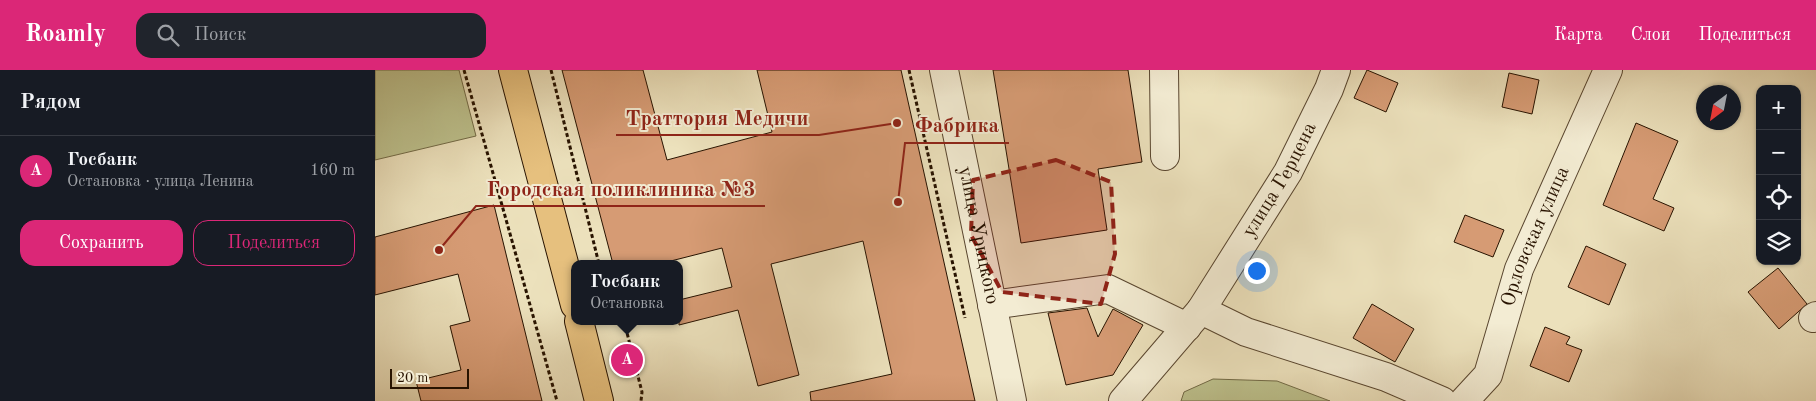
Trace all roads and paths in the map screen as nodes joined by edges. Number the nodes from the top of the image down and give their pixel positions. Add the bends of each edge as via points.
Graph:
1 (464, 70) edge
2 (513, 70) edge
3 (551, 70) edge
4 (909, 70) edge
5 (945, 70) edge
6 (1164, 70) edge
7 (1336, 70) edge
8 (1608, 70) edge
9 (1165, 156) dead end
10 (598, 260) edge
11 (571, 289) edge
12 (992, 305) junction
13 (1194, 319) junction
14 (965, 322) dead end
15 (580, 325) edge
16 (625, 325) edge
17 (557, 401) edge
18 (599, 401) edge
19 (641, 401) edge
20 (1012, 401) edge
21 (1123, 401) edge
22 (1442, 401) edge
23 (1464, 401) edge

1 - 17 path
2 - 11 main road
3 - 10 path
4 - 14 path
5 - 12 street, улица Урицкого
6 - 9 street
7 - 13 street, улица Герцена via 1288,172
8 - 23 street, Орловская улица via 1519,269 1488,374
12 - 13 street via 1108,289
12 - 20 street, улица Урицкого
13 - 21 street, улица Герцена
13 - 22 street via 1246,332 1385,377
15 - 18 main road
16 - 19 path via 642,392

